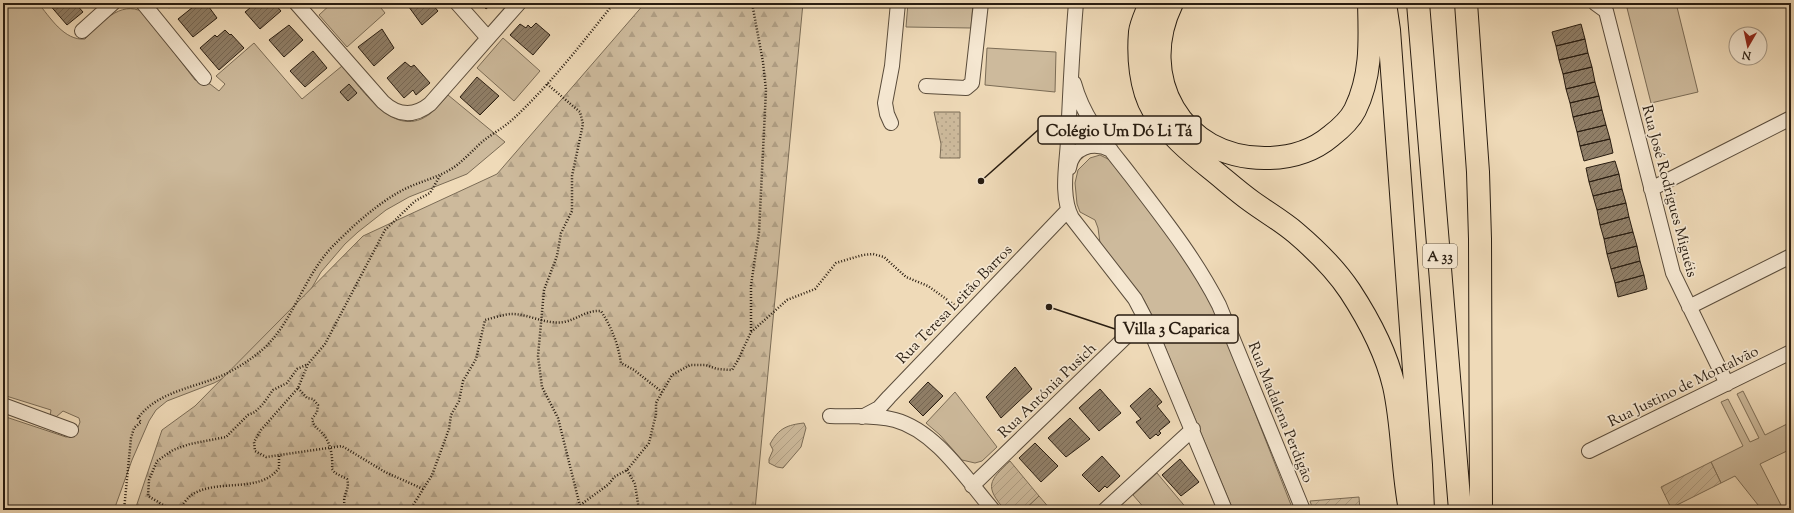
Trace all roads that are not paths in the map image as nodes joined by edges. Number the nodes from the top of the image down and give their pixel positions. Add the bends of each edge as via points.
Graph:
1 (113, 3) edge
2 (143, 3) edge
3 (296, 3) edge
4 (457, 3) edge
5 (520, 3) edge
6 (898, 3) edge
7 (981, 3) edge
8 (1076, 3) edge
9 (1150, 3) edge
10 (1172, 3) edge
11 (1368, 3) edge
12 (1385, 3) edge
13 (1418, 3) edge
14 (1466, 3) edge
15 (1595, 3) edge
16 (82, 31) dead end
17 (488, 38) junction
18 (1071, 61) junction
19 (204, 78) dead end
20 (926, 86) dead end
21 (1791, 118) edge
22 (891, 122) dead end
23 (1111, 150) junction
24 (1066, 181) junction
25 (1651, 189) junction
26 (1068, 210) junction
27 (1791, 256) edge
28 (1689, 308) junction
29 (1146, 320) junction
30 (1791, 352) edge
31 (1727, 384) junction
32 (3, 405) edge
33 (830, 416) dead end
34 (862, 417) junction
35 (1193, 429) junction
36 (71, 430) dead end
37 (1589, 451) dead end
38 (972, 486) junction
39 (993, 510) edge
40 (1105, 510) edge
41 (1225, 510) edge
42 (1303, 510) edge
43 (1410, 510) edge
44 (1423, 510) edge
45 (1460, 510) edge
46 (1480, 510) edge

1 - 16 street
2 - 19 street
3 - 17 street via 390,109 407,114 416,113 430,104
4 - 17 street
5 - 17 street
6 - 22 street via 892,66 885,103
7 - 20 street via 972,83 966,88
8 - 18 street, Rua Madalena Perdigão
9 - 43 highway via 1140,30 1140,68 1152,109 1172,135 1196,157 1295,232 1331,267 1367,319 1384,356 1393,385
10 - 11 highway via 1165,17 1159,42 1159,63 1168,100 1181,121 1200,138 1225,152 1255,158 1282,158 1308,151 1326,140 1342,127 1355,110 1368,73
12 - 44 highway, A 33 via 1413,344
13 - 45 highway, A 33
14 - 46 highway via 1480,224
15 - 25 street, Rua José Rodrigues Miguéis via 1606,11
18 - 23 street, Rua Madalena Perdigão via 1079,101 1096,131
18 - 24 street, Rua Madalena Perdigão
21 - 25 street
23 - 24 street via 1102,145 1082,148 1069,164
23 - 42 street, Rua Madalena Perdigão via 1205,277 1219,305
24 - 26 street, Rua Madalena Perdigão
25 - 28 street, Rua José Rodrigues Miguéis via 1673,273
26 - 29 street, Rua Madalena Perdigão via 1135,300
26 - 34 street, Rua Teresa Leitão Barros via 879,408
27 - 28 street
28 - 31 street, Rua José Rodrigues Miguéis
29 - 35 street, Rua Madalena Perdigão
29 - 38 street, Rua Antónia Pusich
30 - 31 street, Rua Justino de Montalvão
31 - 37 street, Rua Justino de Montalvão
32 - 36 street
33 - 34 street
34 - 38 street via 894,420 924,434
35 - 40 street
35 - 41 street, Rua Madalena Perdigão
38 - 39 street

